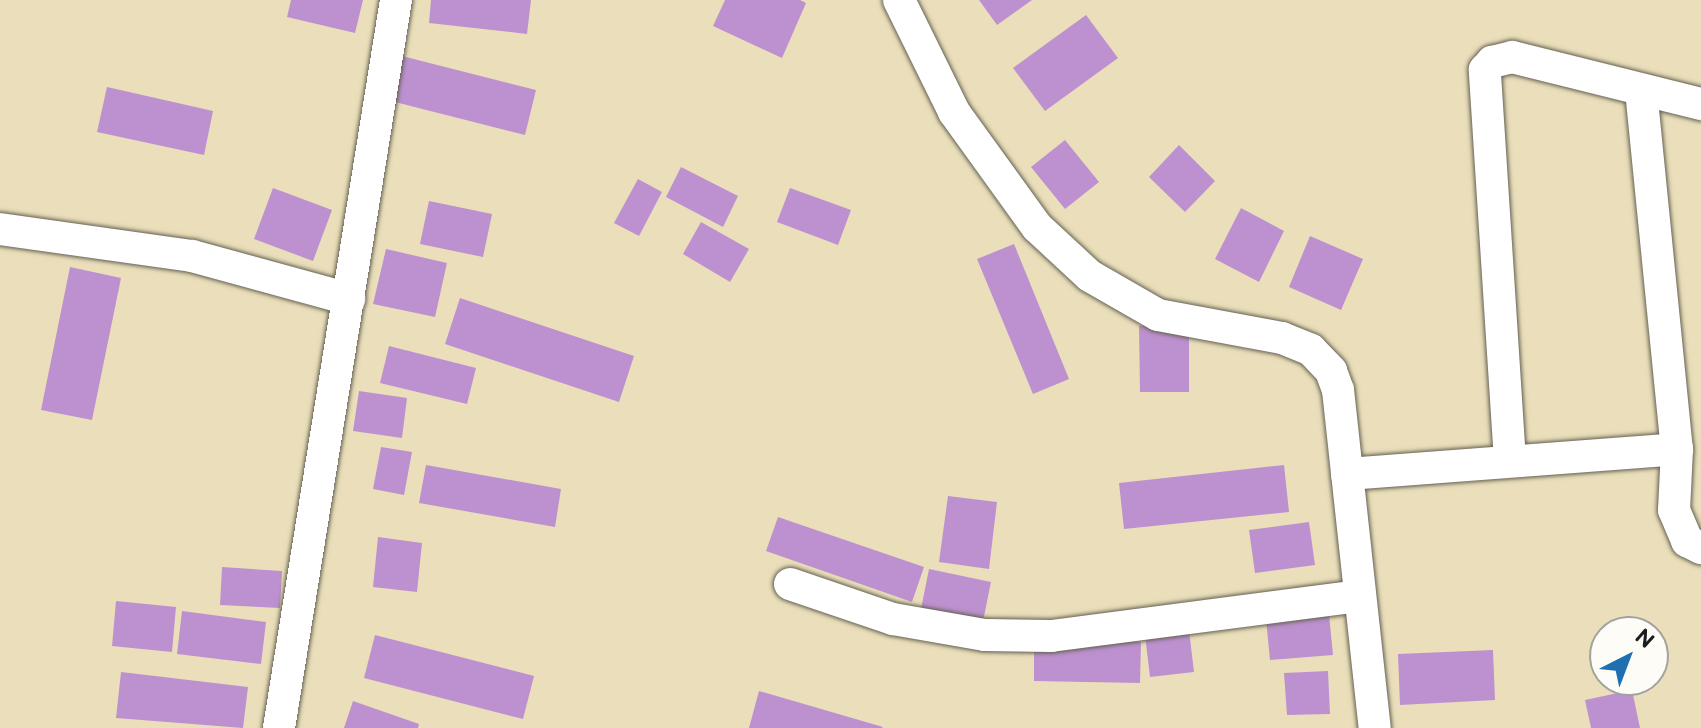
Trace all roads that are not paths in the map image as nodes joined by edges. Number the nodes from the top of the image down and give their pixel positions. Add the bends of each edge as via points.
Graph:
1 (396, 0) edge
2 (899, 0) edge
3 (1641, 90) junction
4 (1701, 104) edge
5 (0, 229) edge
6 (349, 299) junction
7 (1677, 449) junction
8 (1510, 461) junction
9 (1347, 474) junction
10 (1701, 548) edge
11 (790, 584) dead end
12 (1358, 596) junction
13 (279, 728) edge
14 (1375, 728) edge

1 - 6 street
2 - 9 street via 954,112 1037,227 1090,276 1158,315 1282,338 1324,360 1338,390
3 - 4 street
3 - 7 street
3 - 8 street via 1512,57 1492,62 1485,70
5 - 6 street via 192,256
6 - 13 street
7 - 8 street
7 - 10 street via 1678,528
8 - 9 street
9 - 12 street
11 - 12 street via 893,619 985,635 1051,636
12 - 14 street

